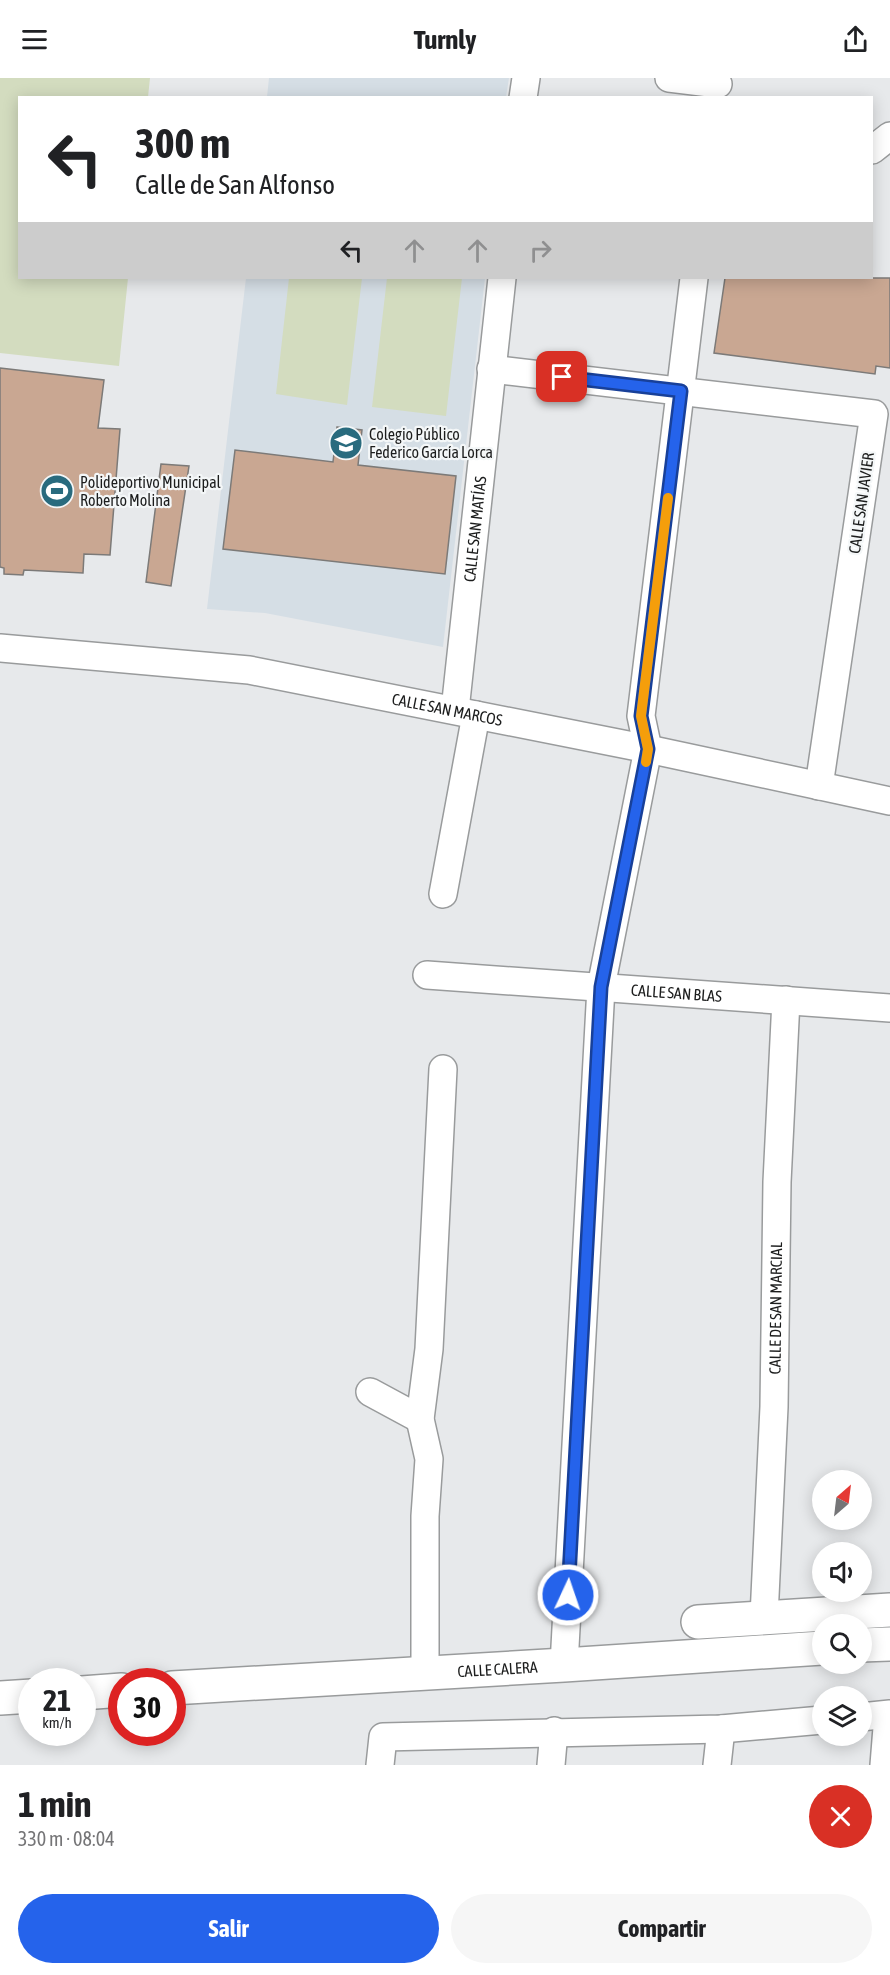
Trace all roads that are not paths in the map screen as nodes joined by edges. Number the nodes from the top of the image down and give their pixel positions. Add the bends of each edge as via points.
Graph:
1 (526, 78) edge
2 (669, 78) edge
3 (718, 87) edge
4 (523, 96) edge
5 (890, 136) edge
6 (873, 149) edge
7 (502, 279) edge
8 (694, 279) edge
9 (491, 369) junction
10 (681, 391) junction
11 (0, 648) edge
12 (466, 712) junction
13 (648, 749) junction
14 (819, 786) junction
15 (890, 801) edge
16 (443, 894) dead end
17 (427, 975) dead end
18 (601, 987) junction
19 (786, 1000) junction
20 (890, 1008) edge
21 (443, 1069) dead end
22 (370, 1392) dead end
23 (420, 1419) junction
24 (890, 1610) edge
25 (764, 1617) junction
26 (698, 1622) dead end
27 (890, 1644) edge
28 (872, 1645) edge
29 (812, 1649) edge
30 (564, 1665) junction
31 (425, 1674) junction
32 (186, 1687) edge
33 (18, 1697) edge
34 (0, 1698) edge
35 (889, 1714) edge
36 (872, 1716) edge
37 (812, 1721) edge
38 (721, 1729) junction
39 (554, 1731) junction
40 (380, 1765) edge
41 (551, 1765) edge
42 (717, 1765) edge
43 (884, 1765) edge

1 - 4 street
2 - 3 street
5 - 6 street
7 - 9 street, CALLE SAN MATÍAS
8 - 10 street
9 - 10 street
9 - 12 street, CALLE SAN MATÍAS
10 - 13 street via 641,716
10 - 14 street, CALLE SAN JAVIER via 874,414
11 - 12 street, CALLE SAN MARCOS via 249,670
12 - 13 street, CALLE SAN MARCOS
12 - 16 street, CALLE SAN MATÍAS
13 - 14 street, CALLE SAN MARCOS
13 - 18 street
14 - 15 street, CALLE SAN MARCOS
17 - 18 street, CALLE SAN BLAS
18 - 19 street, CALLE SAN BLAS
18 - 30 street
19 - 20 street, CALLE SAN BLAS
19 - 25 street, CALLE DE SAN MARCIAL
21 - 23 street via 429,1349
22 - 23 street
23 - 31 street via 429,1459
24 - 25 main road
25 - 26 main road
27 - 28 main road
29 - 30 main road, CALLE CALERA
30 - 31 main road, CALLE CALERA
31 - 32 main road, CALLE CALERA
33 - 34 main road
35 - 36 street
35 - 43 street
37 - 38 street
38 - 39 street
38 - 42 street
39 - 40 street via 382,1737
39 - 41 street

